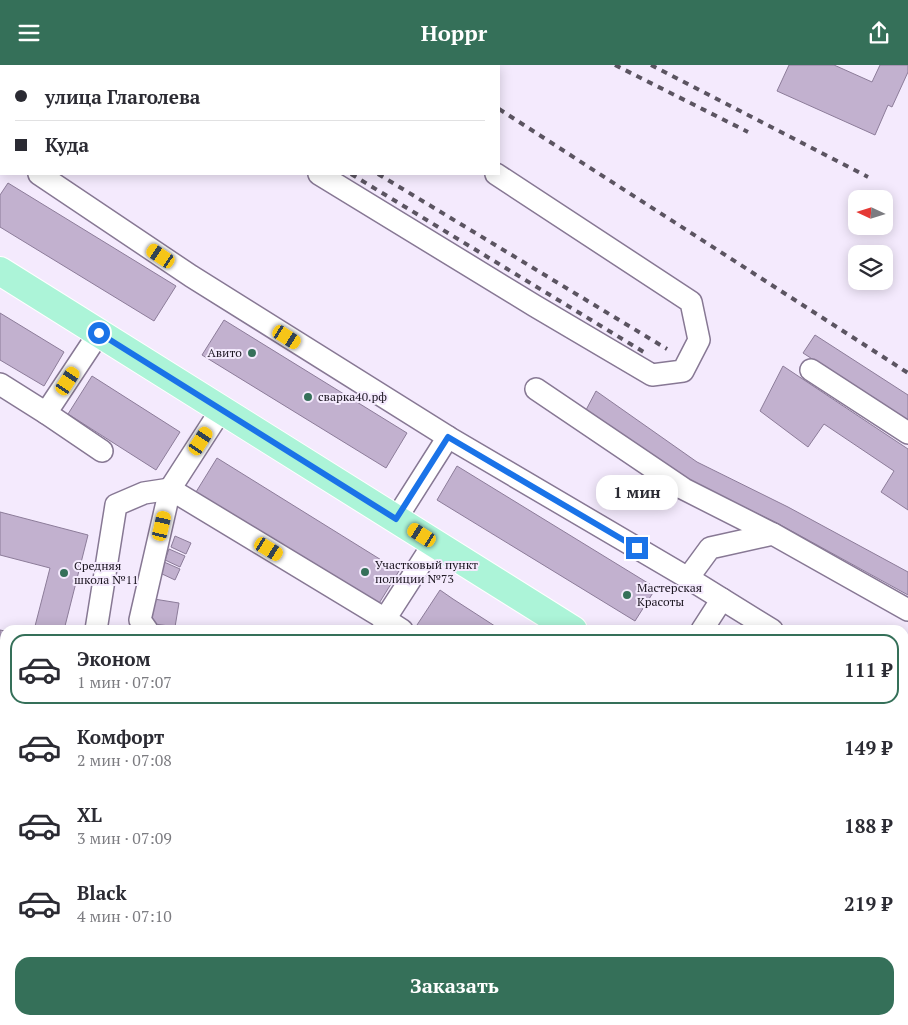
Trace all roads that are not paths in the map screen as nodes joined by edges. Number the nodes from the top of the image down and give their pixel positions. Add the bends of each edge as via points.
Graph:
1 (40, 175) edge
2 (321, 175) edge
3 (498, 175) edge
4 (0, 271) edge
5 (99, 333) junction
6 (811, 371) dead end
7 (0, 384) edge
8 (536, 389) dead end
9 (221, 410) junction
10 (46, 413) junction
11 (908, 433) edge
12 (448, 437) junction
13 (102, 451) dead end
14 (170, 489) junction
15 (396, 519) junction
16 (773, 534) junction
17 (434, 543) junction
18 (688, 578) junction
19 (722, 599) junction
20 (908, 610) edge
21 (97, 625) edge
22 (144, 625) edge
23 (387, 625) edge
24 (391, 625) edge
25 (565, 625) edge
26 (705, 625) edge
27 (764, 625) edge

1 - 12 lane via 191,276
2 - 3 lane via 652,375 683,371 699,340 692,302
4 - 5 main road
5 - 9 main road
5 - 10 lane
6 - 11 lane
7 - 10 lane
8 - 16 lane via 684,489
9 - 14 lane
9 - 15 main road
10 - 13 lane
12 - 15 lane
12 - 18 lane
14 - 21 lane via 144,493 116,505
14 - 22 lane via 140,620
14 - 23 lane
15 - 17 main road
16 - 18 lane via 710,548
16 - 20 lane
17 - 24 lane
17 - 25 main road
18 - 19 lane
19 - 26 lane
19 - 27 lane

